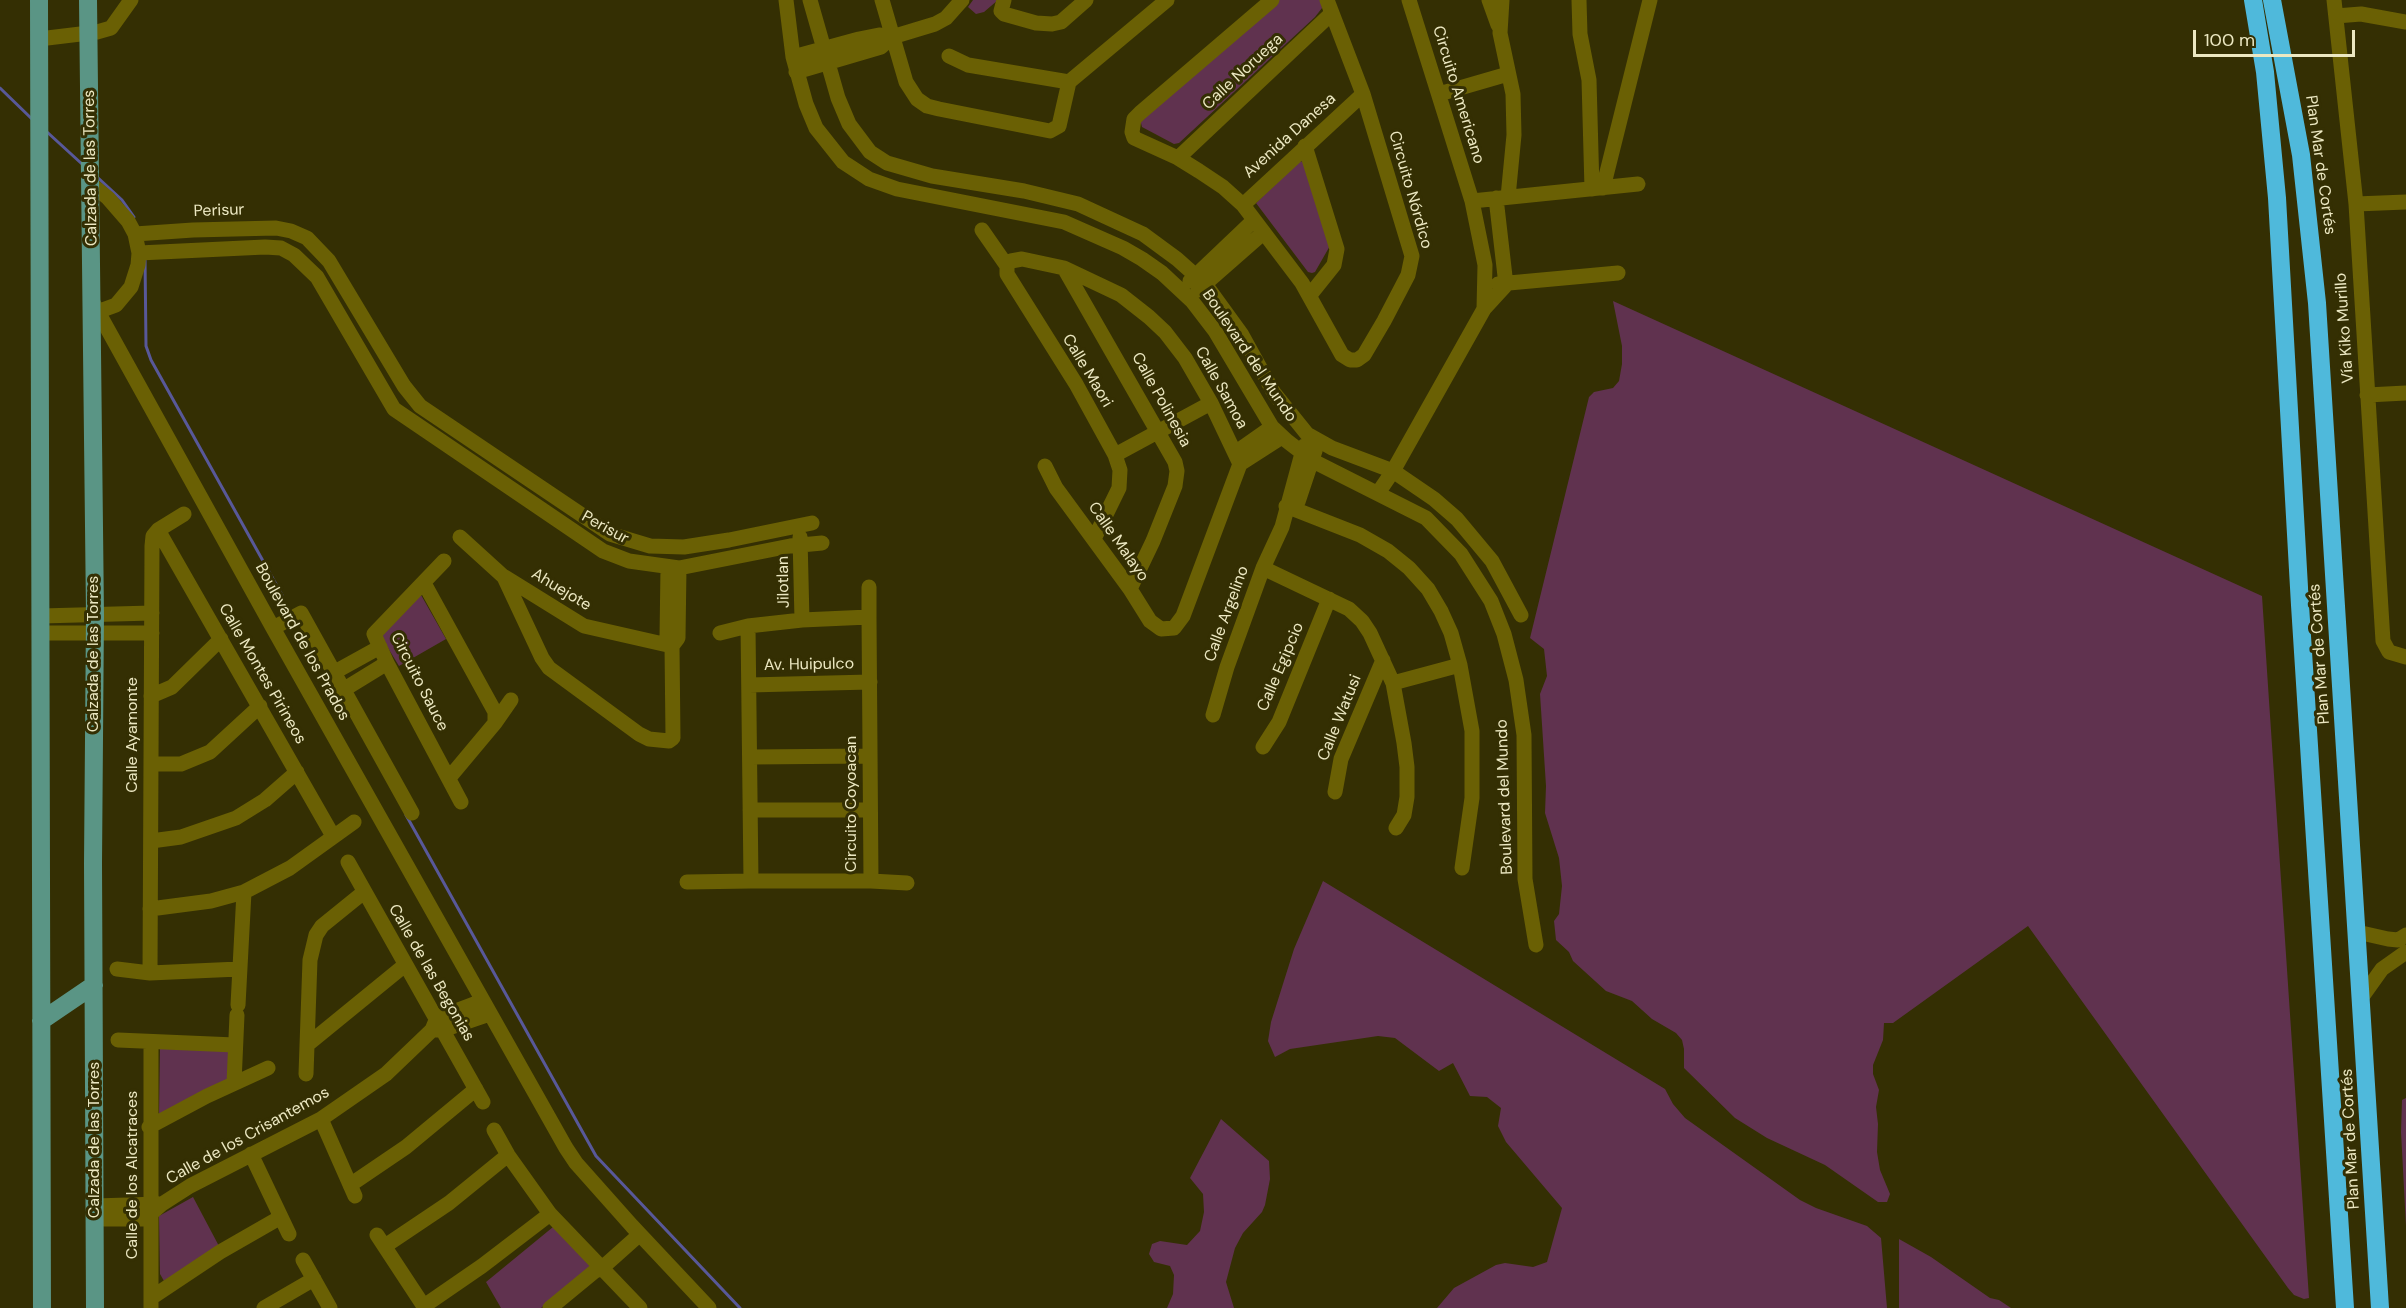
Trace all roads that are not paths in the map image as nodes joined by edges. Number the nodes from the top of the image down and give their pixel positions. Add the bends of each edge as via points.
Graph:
1 (39, 0) edge
2 (88, 0) edge
3 (131, 0) edge
4 (786, 0) edge
5 (810, 0) edge
6 (882, 0) edge
7 (962, 0) edge
8 (1086, 0) edge
9 (1167, 0) edge
10 (1272, 0) edge
11 (1409, 0) edge
12 (1489, 0) edge
13 (1502, 0) edge
14 (1579, 0) edge
15 (1650, 0) edge
16 (2253, 0) edge
17 (2272, 0) edge
18 (2334, 0) edge
19 (1003, 3) edge
20 (1329, 6) edge
21 (2336, 16) junction
22 (2406, 22) edge
23 (89, 33) junction
24 (1500, 33) junction
25 (891, 37) junction
26 (39, 39) junction
27 (860, 46) junction
28 (823, 48) junction
29 (949, 56) dead end
30 (827, 64) junction
31 (795, 65) junction
32 (1508, 74) junction
33 (1069, 82) junction
34 (1363, 94) junction
35 (1439, 94) junction
36 (1305, 146) junction
37 (870, 152) junction
38 (1178, 158) junction
39 (857, 172) junction
40 (1638, 184) dead end
41 (1598, 188) junction
42 (91, 193) junction
43 (1502, 198) junction
44 (1472, 201) junction
45 (2406, 202) edge
46 (2356, 204) junction
47 (1243, 205) junction
48 (1253, 221) junction
49 (982, 230) dead end
50 (1263, 233) junction
51 (135, 234) junction
52 (139, 253) junction
53 (1007, 266) junction
54 (1064, 268) junction
55 (1618, 273) dead end
56 (1201, 280) junction
57 (1486, 284) junction
58 (1506, 285) junction
59 (1185, 294) junction
60 (1310, 295) junction
61 (95, 306) junction
62 (1484, 309) junction
63 (365, 323) junction
64 (350, 334) junction
65 (2406, 393) edge
66 (2367, 395) junction
67 (1211, 403) junction
68 (429, 413) junction
69 (419, 428) junction
70 (1158, 432) junction
71 (1277, 432) junction
72 (1312, 437) junction
73 (1115, 455) junction
74 (1308, 457) junction
75 (1237, 459) junction
76 (1045, 465) dead end
77 (1393, 471) junction
78 (1378, 493) junction
79 (1291, 508) junction
80 (184, 514) dead end
81 (158, 530) junction
82 (460, 537) dead end
83 (1094, 539) junction
84 (822, 543) dead end
85 (801, 544) junction
86 (444, 561) dead end
87 (673, 568) junction
88 (1263, 568) junction
89 (504, 577) junction
90 (424, 583) junction
91 (869, 587) dead end
92 (1130, 589) junction
93 (1329, 599) junction
94 (152, 613) junction
95 (95, 614) junction
96 (1521, 615) dead end
97 (869, 616) junction
98 (802, 620) junction
99 (41, 625) junction
100 (748, 626) junction
101 (273, 628) junction
102 (94, 633) junction
103 (152, 633) junction
104 (720, 633) dead end
105 (221, 639) junction
106 (672, 646) junction
107 (380, 647) junction
108 (2406, 657) edge
109 (1383, 660) junction
110 (387, 663) junction
111 (1460, 665) junction
112 (333, 673) junction
113 (870, 682) junction
114 (1393, 683) junction
115 (749, 685) junction
116 (343, 690) junction
117 (151, 696) junction
118 (511, 700) dead end
119 (260, 706) junction
120 (1213, 715) dead end
121 (495, 723) junction
122 (1263, 747) dead end
123 (870, 756) junction
124 (750, 757) junction
125 (151, 764) junction
126 (297, 772) junction
127 (449, 778) junction
128 (1335, 792) dead end
129 (461, 802) dead end
130 (750, 810) junction
131 (870, 810) junction
132 (412, 813) dead end
133 (354, 822) dead end
134 (1396, 828) dead end
135 (333, 836) junction
136 (151, 841) junction
137 (348, 862) dead end
138 (1462, 868) dead end
139 (751, 881) junction
140 (871, 881) junction
141 (687, 882) dead end
142 (907, 883) dead end
143 (244, 892) junction
144 (364, 892) junction
145 (150, 909) junction
146 (2357, 932) junction
147 (1536, 945) dead end
148 (2403, 945) edge
149 (405, 964) junction
150 (117, 969) dead end
151 (239, 969) junction
152 (150, 973) junction
153 (94, 985) junction
154 (2362, 997) junction
155 (486, 1007) junction
156 (40, 1021) junction
157 (437, 1026) junction
158 (118, 1040) dead end
159 (151, 1042) junction
160 (307, 1045) junction
161 (235, 1046) junction
162 (268, 1068) dead end
163 (306, 1074) dead end
164 (234, 1083) junction
165 (321, 1119) junction
166 (149, 1127) junction
167 (494, 1130) dead end
168 (251, 1154) junction
169 (508, 1155) junction
170 (155, 1208) junction
171 (95, 1213) junction
172 (550, 1214) junction
173 (281, 1217) junction
174 (635, 1230) junction
175 (289, 1234) dead end
176 (303, 1260) dead end
177 (598, 1267) junction
178 (314, 1280) junction
179 (151, 1303) edge
180 (424, 1307) edge
181 (42, 1308) edge
182 (95, 1308) edge
183 (264, 1308) edge
184 (330, 1308) edge
185 (550, 1308) edge
186 (640, 1308) edge
187 (709, 1308) edge
188 (2345, 1308) edge
189 (2380, 1308) edge

1 - 26 main road
2 - 23 main road, Calzada de las Torres
3 - 23 street via 111,28
4 - 31 street, Boulevard del Mundo
5 - 28 street, Boulevard del Mundo
6 - 25 street
7 - 25 street via 946,18
8 - 19 street via 1061,22 1052,24 1004,14
9 - 33 street
10 - 38 street, Circuito Nórdico via 1134,119 1134,138
11 - 35 street, Circuito Americano
12 - 24 street
13 - 24 street
14 - 41 street
15 - 41 street
16 - 188 highway, Plan Mar de Cortés via 2265,72 2277,198
17 - 146 highway, Plan Mar de Cortés via 2301,155 2317,303
18 - 21 street, Vía Kiko Murillo
20 - 34 street, Circuito Nórdico
20 - 38 street, Calle Noruega
21 - 22 street via 2361,14
21 - 46 street, Vía Kiko Murillo
23 - 26 street
23 - 42 main road, Calzada de las Torres
24 - 32 street
25 - 27 street via 881,47
25 - 33 street via 911,92 927,106 1055,130
26 - 99 main road
27 - 28 street
27 - 30 street
28 - 30 street, Boulevard del Mundo
28 - 31 street
29 - 33 street via 968,65
30 - 31 street
30 - 37 street, Boulevard del Mundo via 849,124
31 - 39 street, Boulevard del Mundo via 816,128
32 - 35 street
32 - 43 street via 1513,94 1514,135
34 - 36 street, Avenida Danesa
34 - 60 street, Circuito Nórdico via 1410,248 1411,267 1364,355 1357,360 1342,355
35 - 44 street, Circuito Americano
36 - 47 street, Avenida Danesa
36 - 60 street via 1337,241 1334,264
37 - 39 street
37 - 56 street, Boulevard del Mundo via 887,163 932,176 1078,204 1143,234
38 - 47 street, Circuito Nórdico
39 - 59 street, Boulevard del Mundo via 897,189 1064,222 1123,248 1162,273
40 - 41 street
41 - 43 street
42 - 51 street via 123,214
42 - 61 main road, Calzada de las Torres
43 - 44 street
43 - 58 street
44 - 57 street, Circuito Americano via 1484,252
45 - 46 street
46 - 66 street, Vía Kiko Murillo
47 - 48 street, Circuito Nórdico
48 - 50 street, Circuito Nórdico
48 - 56 street
49 - 53 street, Calle Maori
50 - 56 street
50 - 60 street, Circuito Nórdico
51 - 52 street
51 - 63 street, Perisur via 254,228 291,231 307,238 329,261
52 - 61 street via 131,287 116,305
52 - 64 street, Perisur via 281,248 317,277
53 - 54 street, Calle Samoa via 1014,259 1022,259
53 - 73 street, Calle Maori via 1007,274
54 - 67 street, Calle Samoa via 1121,296 1149,317 1185,358
54 - 70 street, Calle Polinesia
55 - 58 street
56 - 59 street
56 - 72 street, Boulevard del Mundo via 1242,335 1274,393
57 - 58 street
57 - 62 street, Circuito Americano
58 - 62 street
59 - 71 street, Boulevard del Mundo via 1215,331
61 - 95 main road, Calzada de las Torres
61 - 101 street, Boulevard de los Prados
62 - 77 street
63 - 64 street
63 - 68 street, Perisur via 412,398
64 - 69 street, Perisur via 387,401
65 - 66 street
66 - 108 street, Vía Kiko Murillo via 2383,642 2389,652
67 - 70 street
67 - 75 street, Calle Samoa
68 - 69 street
68 - 85 street, Perisur via 594,525 627,541 684,547 805,524
69 - 87 street, Perisur via 603,551 630,561
70 - 73 street
70 - 92 street, Calle Polinesia via 1175,462 1175,486
71 - 74 street, Boulevard del Mundo
71 - 75 street
72 - 74 street, Calle Argelino
72 - 77 street, Boulevard del Mundo
73 - 83 street, Calle Maori via 1120,470 1119,488
74 - 78 street, Boulevard del Mundo
74 - 79 street, Calle Argelino
75 - 92 street, Calle Malayo via 1179,623 1161,629 1150,621
76 - 83 street, Calle Malayo via 1056,488
77 - 78 street
77 - 96 street, Boulevard del Mundo via 1434,499 1463,526 1492,561
78 - 147 street, Boulevard del Mundo via 1426,518 1461,554 1491,601 1504,634 1524,735 1523,855
79 - 88 street, Calle Argelino
79 - 111 street via 1360,535 1409,568 1441,611
80 - 81 street
81 - 94 street, Calle Ayamonte via 152,546
81 - 105 street, Calle Montes Pirineos
82 - 89 street
83 - 92 street, Calle Malayo
84 - 85 street, Perisur
85 - 87 street, Perisur
85 - 98 street, Jilotlan
86 - 90 street, Circuito Sauce
87 - 106 street via 667,637
88 - 93 street
88 - 120 street, Calle Argelino
89 - 106 street, Ahuejote via 584,626
89 - 106 street via 549,668 649,739 673,738
90 - 107 street, Circuito Sauce via 376,631
90 - 121 street via 495,712
91 - 97 street, Circuito Coyoacan
93 - 109 street via 1362,621
93 - 122 street, Calle Egipcio via 1279,722
94 - 95 street
94 - 103 street, Calle Ayamonte
95 - 99 street
95 - 102 main road, Calzada de las Torres
97 - 98 street
97 - 113 street, Circuito Coyoacan
98 - 100 street
99 - 102 street
99 - 156 main road
100 - 104 street
100 - 115 street
101 - 112 street, Boulevard de los Prados via 301,614
101 - 155 street, Boulevard de los Prados
102 - 103 street
102 - 153 main road, Calzada de las Torres
103 - 117 street, Calle Ayamonte
105 - 117 street via 172,687
105 - 119 street, Calle Montes Pirineos
107 - 110 street, Circuito Sauce
107 - 112 street
109 - 114 street
109 - 128 street, Calle Watusi via 1341,759
110 - 116 street
110 - 127 street, Circuito Sauce
111 - 114 street
111 - 138 street via 1472,731 1474,768
112 - 116 street, Boulevard de los Prados
113 - 115 street, Av. Huipulco
113 - 123 street, Circuito Coyoacan
114 - 134 street via 1407,767 1404,815
115 - 124 street
116 - 132 street, Boulevard de los Prados
117 - 125 street, Calle Ayamonte
118 - 121 street
119 - 125 street via 210,752 181,764
119 - 126 street, Calle Montes Pirineos
121 - 127 street
123 - 124 street
123 - 131 street, Circuito Coyoacan
124 - 130 street
125 - 136 street, Calle Ayamonte
126 - 135 street, Calle Montes Pirineos
126 - 136 street via 265,800 236,818 181,837
127 - 129 street, Circuito Sauce
130 - 131 street
130 - 139 street
131 - 140 street, Circuito Coyoacan
133 - 135 street
135 - 143 street via 290,868
136 - 145 street, Calle Ayamonte
137 - 144 street, Calle de las Begonias
139 - 140 street, Circuito Coyoacan
139 - 141 street, Circuito Coyoacan
140 - 142 street
143 - 145 street
143 - 151 street
144 - 149 street, Calle de las Begonias
144 - 160 street via 316,935 310,960
145 - 152 street, Calle Ayamonte
146 - 148 street
146 - 154 highway, Plan Mar de Cortés
148 - 154 street
149 - 157 street, Calle de las Begonias
149 - 160 street
150 - 152 street
151 - 152 street
151 - 161 street
153 - 156 main road
153 - 171 main road, Calzada de las Torres
154 - 189 highway, Plan Mar de Cortés
155 - 157 street, Calle de los Crisantemos
155 - 174 street, Boulevard de los Prados via 576,1163
156 - 181 main road
157 - 165 street, Calle de los Crisantemos via 386,1074
157 - 165 street, Calle de las Begonias via 480,1095 353,1191
158 - 159 street
159 - 161 street
159 - 166 street, Calle de los Alcatraces
160 - 163 street
161 - 164 street
162 - 164 street
164 - 166 street
165 - 168 street, Calle de los Crisantemos
166 - 170 street, Calle de los Alcatraces
167 - 169 street
168 - 170 street, Calle de los Crisantemos
168 - 173 street
169 - 172 street
169 - 180 street via 449,1203 381,1240
170 - 171 street, Calle de los Crisantemos via 142,1220
170 - 179 street, Calle de los Alcatraces
171 - 182 main road, Calzada de las Torres
172 - 177 street
172 - 180 street
173 - 175 street
173 - 179 street via 220,1252
174 - 177 street
174 - 187 street, Boulevard de los Prados
176 - 178 street
177 - 185 street
177 - 186 street
178 - 183 street
178 - 184 street

